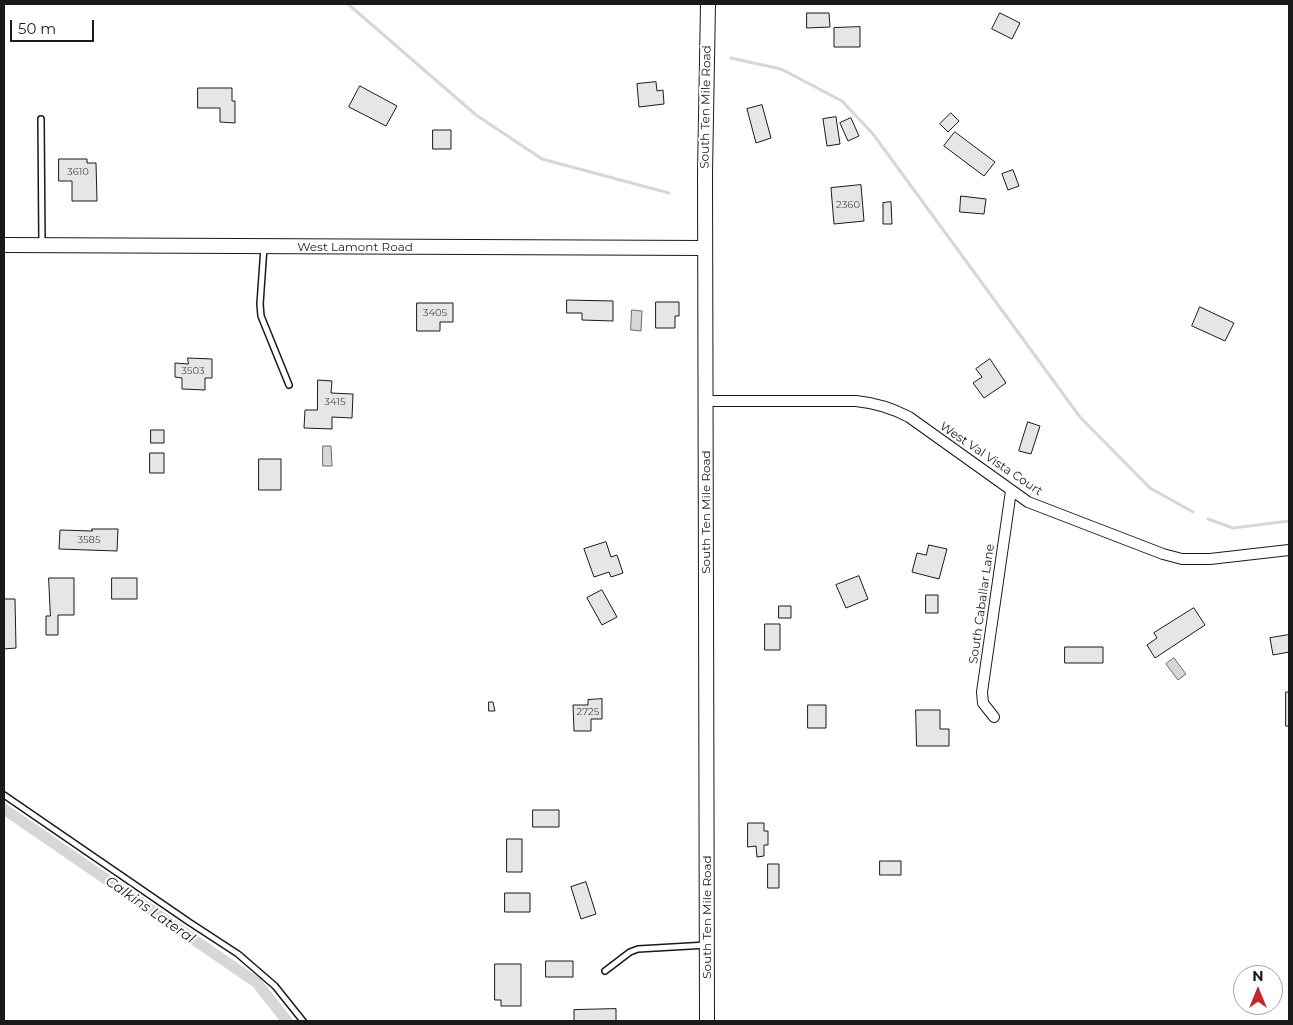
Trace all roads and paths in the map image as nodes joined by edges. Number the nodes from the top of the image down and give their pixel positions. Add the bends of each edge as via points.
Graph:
1 (708, 4) edge
2 (41, 119) dead end
3 (4, 245) edge
4 (42, 246) junction
5 (264, 246) junction
6 (706, 248) junction
7 (289, 385) dead end
8 (706, 401) junction
9 (1011, 491) junction
10 (1289, 550) edge
11 (994, 717) dead end
12 (4, 795) edge
13 (707, 945) junction
14 (605, 971) dead end
15 (303, 1021) edge
16 (708, 1021) edge

1 - 6 main road, South Ten Mile Road
2 - 4 lane
3 - 4 main road, West Lamont Road
4 - 5 main road, West Lamont Road
5 - 6 main road, West Lamont Road
5 - 7 lane via 261,316
6 - 8 main road, South Ten Mile Road
8 - 9 street, West Val Vista Court via 856,401 885,406 908,417
8 - 13 main road, South Ten Mile Road
9 - 10 street, West Val Vista Court via 1041,508 1182,559
9 - 11 street, South Caballar Lane via 982,692 984,703
12 - 15 lane via 238,954 275,986
13 - 14 lane via 638,949
13 - 16 main road, South Ten Mile Road

